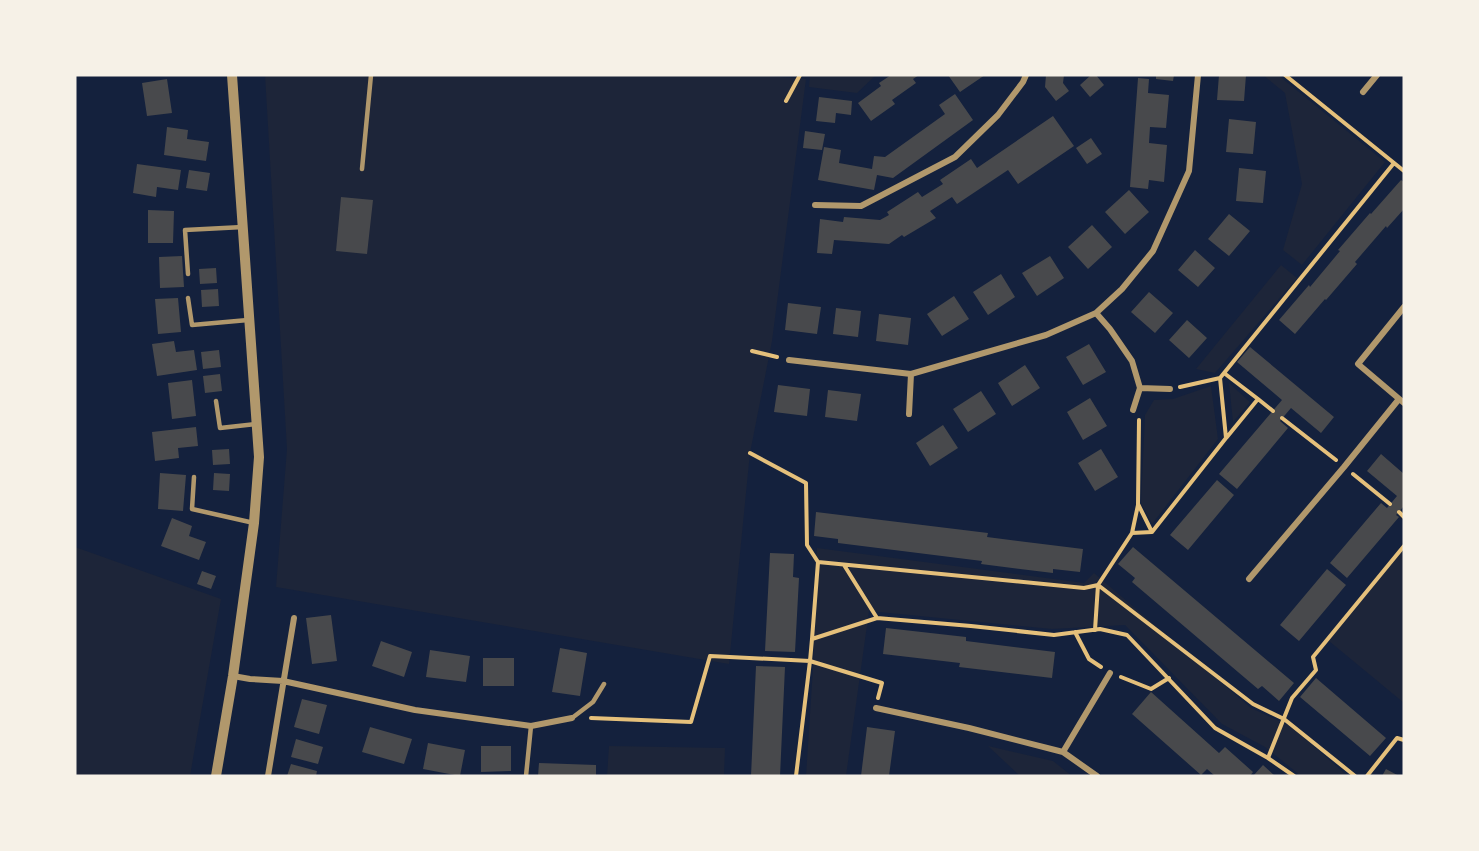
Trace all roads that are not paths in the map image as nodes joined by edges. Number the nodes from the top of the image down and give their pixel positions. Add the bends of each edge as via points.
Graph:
1 (232, 75) edge
2 (371, 75) edge
3 (1026, 75) edge
4 (1198, 75) edge
5 (1377, 75) edge
6 (1363, 92) dead end
7 (362, 169) dead end
8 (815, 205) dead end
9 (243, 228) junction
10 (188, 274) dead end
11 (188, 298) dead end
12 (1404, 307) edge
13 (1096, 313) junction
14 (251, 320) junction
15 (789, 360) road end
16 (911, 374) junction
17 (1140, 388) junction
18 (1170, 390) road end
19 (216, 401) dead end
20 (1402, 401) edge
21 (1133, 410) road end
22 (909, 414) dead end
23 (257, 424) junction
24 (194, 477) dead end
25 (254, 523) junction
26 (1249, 579) dead end
27 (294, 618) dead end
28 (1110, 673) dead end
29 (233, 676) junction
30 (283, 681) junction
31 (604, 684) dead end
32 (876, 708) road end
33 (572, 718) joint
34 (531, 726) junction
35 (1063, 752) junction
36 (1088, 769) junction
37 (216, 776) edge
38 (268, 776) edge
39 (526, 776) edge
40 (1084, 776) edge
41 (1097, 776) edge

1 - 9 street
2 - 7 lane
3 - 8 street via 998,115 955,157 861,206
4 - 13 street via 1189,171 1153,251
5 - 6 street
9 - 10 lane via 185,230
9 - 14 street
11 - 14 lane via 192,325
12 - 20 street via 1358,364
13 - 16 street via 1046,335
13 - 17 street via 1132,361
14 - 23 street
15 - 16 street
16 - 22 street
17 - 18 street
17 - 21 street
19 - 23 lane via 219,428
20 - 26 street
23 - 25 street via 260,458
24 - 25 lane via 192,509
25 - 29 street
27 - 30 street
28 - 35 street
29 - 30 street
29 - 37 street
30 - 34 street via 415,710
30 - 38 street
31 - 33 lane via 593,702
32 - 35 street
33 - 34 street
34 - 39 lane
35 - 36 street
36 - 40 street
36 - 41 street

